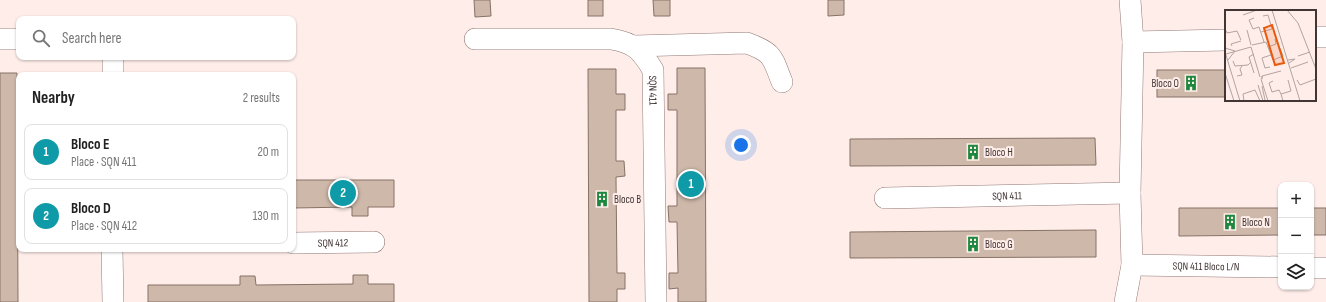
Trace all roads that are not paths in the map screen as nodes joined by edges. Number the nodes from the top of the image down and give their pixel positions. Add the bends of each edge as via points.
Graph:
1 (1130, 0) edge
2 (0, 39) edge
3 (16, 39) edge
4 (475, 40) dead end
5 (1225, 40) edge
6 (1133, 42) junction
7 (634, 46) junction
8 (113, 60) edge
9 (113, 72) edge
10 (782, 82) dead end
11 (1130, 193) junction
12 (885, 198) dead end
13 (374, 242) dead end
14 (296, 243) edge
15 (112, 252) edge
16 (1132, 265) junction
17 (1278, 267) edge
18 (1314, 268) edge
19 (1326, 268) edge
20 (113, 302) edge
21 (656, 302) edge
22 (1125, 302) edge

1 - 6 street
2 - 3 street
4 - 7 street, SQN 411 via 611,39
5 - 6 street
6 - 11 street
7 - 10 street via 747,44 772,56
7 - 21 street, SQN 411 via 653,70
8 - 9 street
11 - 12 street, SQN 411
11 - 16 street
13 - 14 street, SQN 412
15 - 20 street
16 - 17 street, SQN 411 Bloco L/N
16 - 22 street
18 - 19 street

